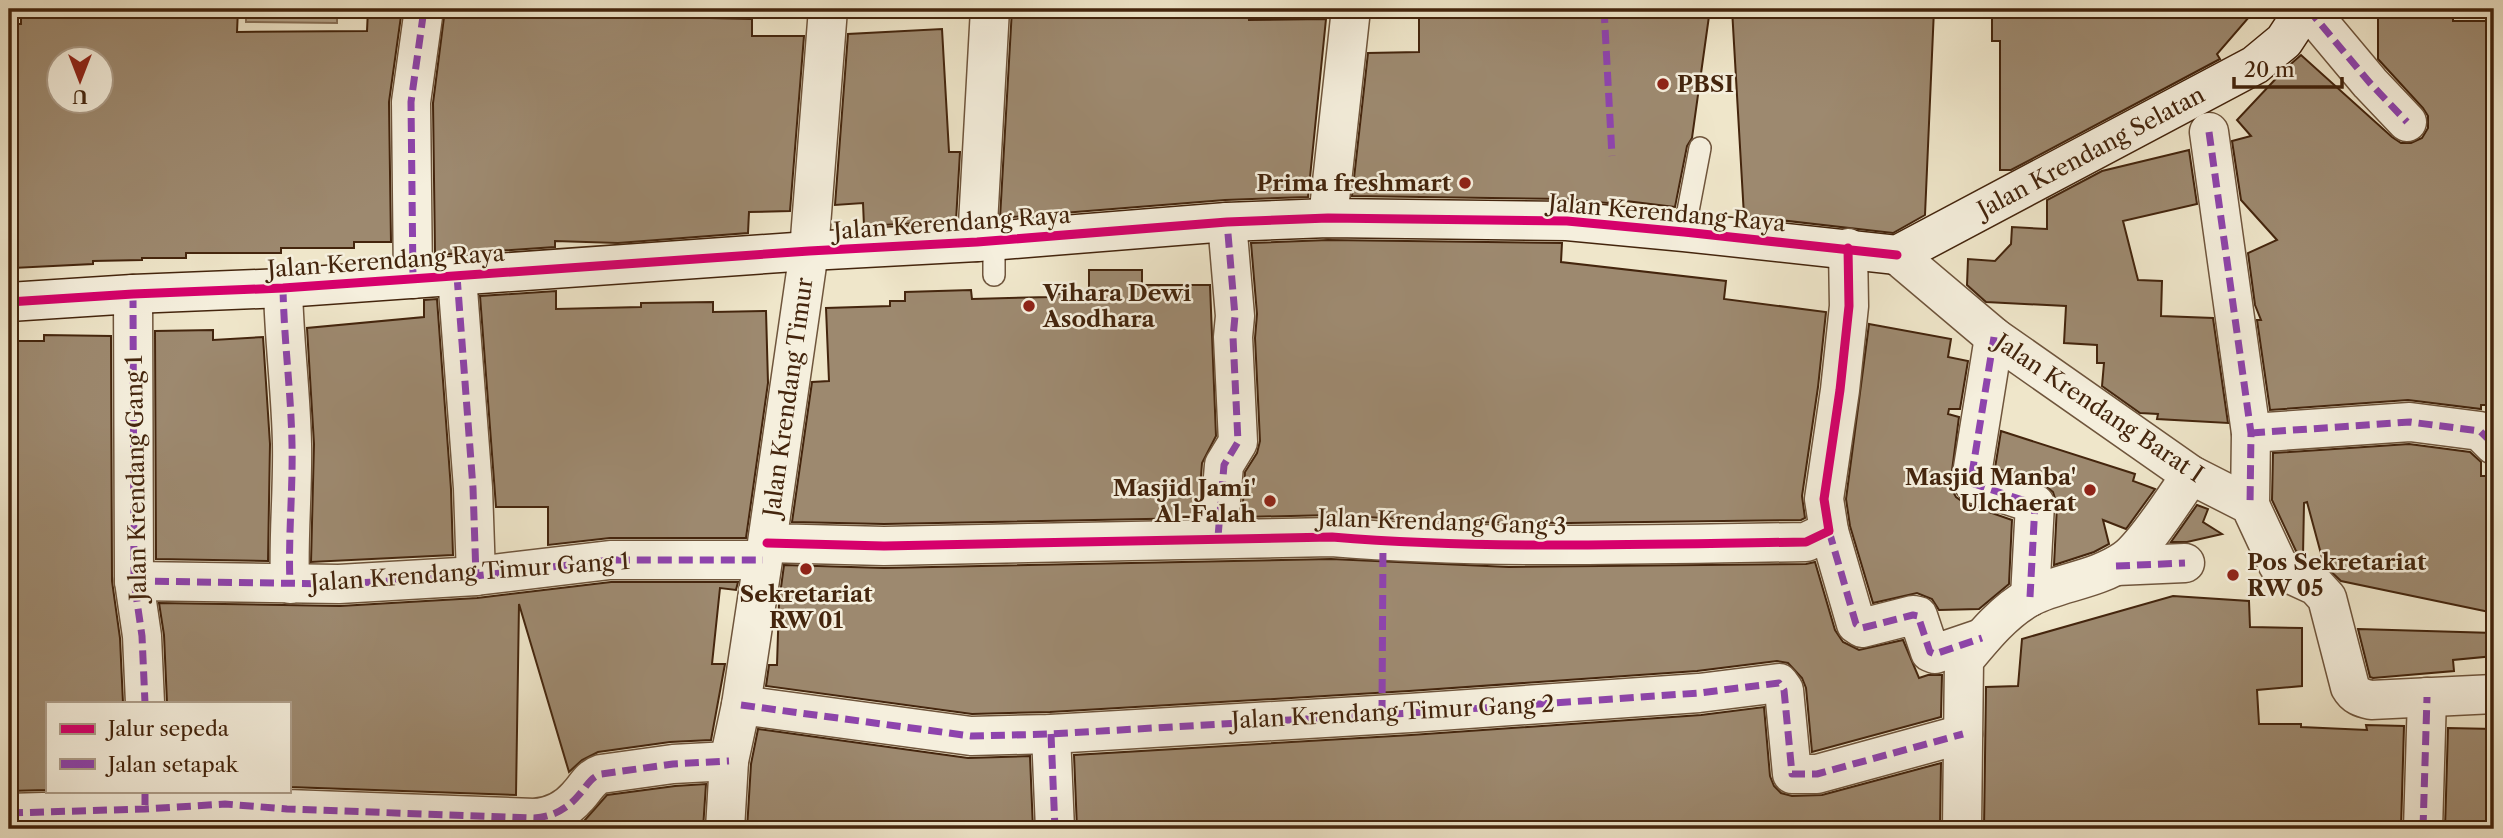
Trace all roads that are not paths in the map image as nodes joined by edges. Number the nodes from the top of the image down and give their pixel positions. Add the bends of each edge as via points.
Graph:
1 (424, 9) edge
2 (828, 9) edge
3 (990, 9) edge
4 (1351, 9) edge
5 (2307, 9) edge
6 (2407, 122) dead end
7 (2209, 132) dead end
8 (1700, 148) dead end
9 (1328, 218) junction
10 (1227, 222) junction
11 (1684, 232) junction
12 (1848, 248) junction
13 (809, 251) junction
14 (989, 253) junction
15 (1897, 255) junction
16 (457, 276) junction
17 (413, 279) junction
18 (283, 288) junction
19 (133, 294) junction
20 (9, 302) edge
21 (1994, 337) junction
22 (2251, 433) junction
23 (2494, 444) edge
24 (2191, 475) junction
25 (2250, 505) junction
26 (1829, 531) junction
27 (1218, 537) junction
28 (765, 551) junction
29 (2185, 563) dead end
30 (2116, 566) junction
31 (475, 576) junction
32 (134, 581) junction
33 (290, 584) junction
34 (2030, 597) junction
35 (1982, 638) junction
36 (2494, 694) edge
37 (2427, 697) junction
38 (145, 702) edge
39 (741, 705) junction
40 (1051, 734) junction
41 (1963, 734) junction
42 (729, 761) junction
43 (145, 800) edge
44 (9, 813) edge
45 (419, 822) edge
46 (725, 829) edge
47 (1055, 829) edge
48 (1962, 829) edge
49 (2423, 829) edge

1 - 17 street via 411,102
2 - 13 street, Jalan Krendang Timur
3 - 14 street
4 - 9 street
5 - 6 street
5 - 15 street, Jalan Krendang Selatan via 2284,41 2255,65
7 - 22 street
8 - 11 lane
9 - 10 street, Jalan Kerendang Raya
9 - 11 street, Jalan Kerendang Raya via 1566,221
10 - 14 street, Jalan Kerendang Raya
10 - 27 street via 1238,442 1224,465
11 - 12 street, Jalan Kerendang Raya
12 - 15 street, Jalan Kerendang Raya
12 - 26 street via 1849,306 1824,499
13 - 14 street, Jalan Kerendang Raya
13 - 16 street, Jalan Kerendang Raya
13 - 28 street, Jalan Krendang Timur
15 - 21 street, Jalan Krendang Barat I
16 - 17 street, Jalan Kerendang Raya
16 - 31 street
17 - 18 street, Jalan Kerendang Raya
18 - 19 street, Jalan Kerendang Raya
18 - 33 street via 292,441
19 - 20 street, Jalan Kerendang Raya
19 - 32 street, Jalan Krendang Gang 1
21 - 24 street, Jalan Krendang Barat I
21 - 34 street via 1971,480 2035,504
22 - 23 street via 2410,422 2480,431
22 - 25 street
24 - 25 street, Jalan Krendang Barat I
24 - 30 street via 2145,538
25 - 37 street via 2278,565 2316,586 2327,598 2353,693 2371,700
26 - 27 street, Jalan Krendang Gang 3 via 1806,542 1588,545
26 - 35 street via 1856,624 1862,628 1918,616 1930,652 1935,654
27 - 28 street, Jalan Krendang Gang 3
28 - 31 street, Jalan Krendang Timur Gang 1 via 610,560
28 - 39 street, Jalan Krendang Timur
29 - 30 street
30 - 34 street
31 - 33 street, Jalan Krendang Timur Gang 1
32 - 33 street, Jalan Krendang Timur Gang 1
32 - 38 street, Jalan Krendang Gang 1
34 - 35 street
35 - 41 street via 1964,660
36 - 37 street
37 - 49 street
39 - 40 street, Jalan Krendang Timur Gang 2 via 971,736
39 - 42 street, Jalan Krendang Timur
40 - 41 street, Jalan Krendang Timur Gang 2 via 1671,695 1779,683 1784,690 1792,774 1818,774
40 - 47 street
41 - 48 street
42 - 45 street via 601,774 564,809 547,817
42 - 46 street, Jalan Krendang Timur
43 - 44 street
43 - 45 street

